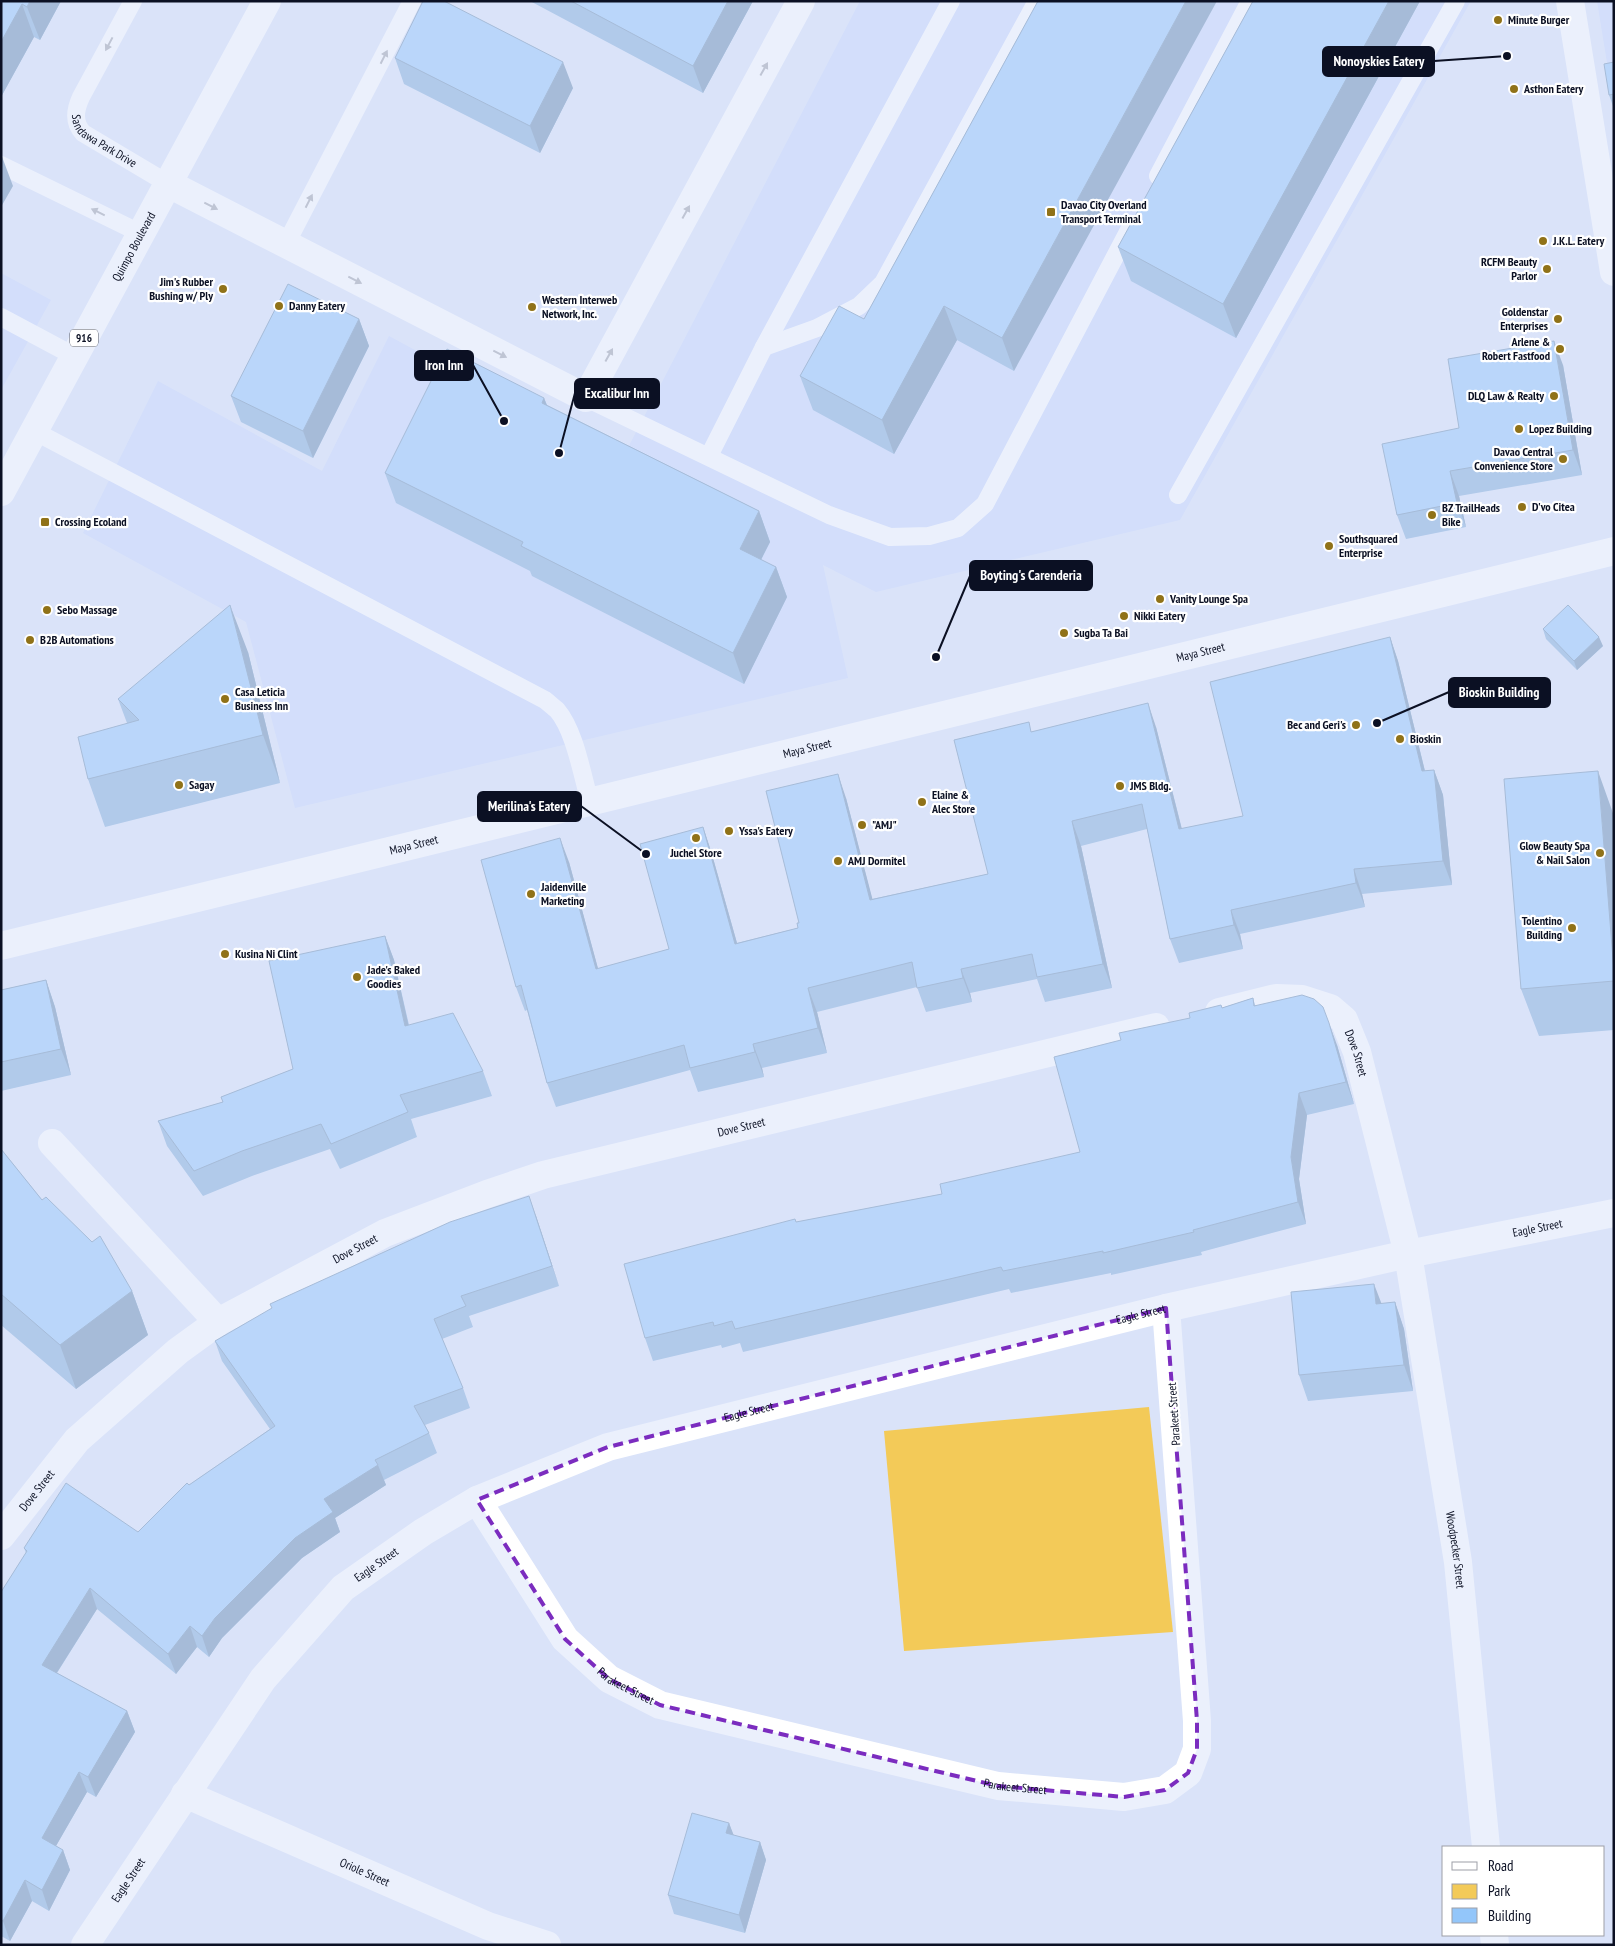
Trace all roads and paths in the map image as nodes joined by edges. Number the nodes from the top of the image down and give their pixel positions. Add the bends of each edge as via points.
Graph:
1 (133, 1) edge
2 (267, 1) edge
3 (412, 1) edge
4 (801, 1) edge
5 (951, 1) edge
6 (1037, 1) edge
7 (1250, 1) edge
8 (1456, 1) edge
9 (1570, 1) edge
10 (1, 165) edge
11 (167, 183) junction
12 (1152, 187) edge
13 (1138, 214) edge
14 (142, 234) junction
15 (286, 244) junction
16 (1614, 272) edge
17 (1, 317) edge
18 (764, 347) junction
19 (74, 356) junction
20 (586, 398) junction
21 (34, 431) junction
22 (709, 456) junction
23 (8, 462) edge
24 (1, 492) edge
25 (1178, 495) dead end
26 (1614, 551) edge
27 (590, 802) junction
28 (1, 946) edge
29 (52, 1143) dead end
30 (1614, 1213) edge
31 (1408, 1254) junction
32 (1166, 1308) junction
33 (218, 1322) junction
34 (477, 1500) junction
35 (1, 1536) edge
36 (185, 1794) junction
37 (1486, 1846) edge
38 (85, 1945) edge
39 (547, 1945) edge

1 -> 11 lane, Sandawa Park Drive via 81,97 75,118 83,133
2 - 11 street, Quimpo Boulevard / 916
15 -> 3 lane
20 -> 4 street
5 - 18 lane
6 - 18 lane via 883,283 859,306 817,328
7 - 12 lane
8 - 25 lane
9 - 16 street
14 -> 10 lane
11 - 14 street, Quimpo Boulevard / 916
11 -> 15 street
13 - 22 lane via 985,504 958,528 929,536 890,537 829,515
14 - 19 street, Quimpo Boulevard / 916
15 -> 20 street
17 - 19 lane
18 - 22 lane
19 - 21 street, Quimpo Boulevard / 916
20 - 22 lane
21 - 23 street, Quimpo Boulevard / 916
21 - 27 lane via 545,700 558,711 565,724
23 - 24 street, Quimpo Boulevard / 916
26 - 27 street, Maya Street
27 - 28 street, Maya Street
29 - 33 street
30 - 31 street, Eagle Street
31 - 32 street, Eagle Street
31 - 33 street, Dove Street via 1357,1052 1344,1020 1330,1008 1302,999 1276,998 543,1175 385,1233
31 - 37 street, Woodpecker Street via 1458,1562
32 - 34 street, Eagle Street via 608,1447
32 - 34 street, Parakeet Street via 1197,1749 1188,1773 1165,1790 1124,1797 998,1786 660,1706 609,1679 565,1639
33 - 35 street, Dove Street via 178,1351 77,1440
34 - 36 street, Eagle Street via 423,1532 343,1588 263,1679
36 - 38 street, Eagle Street
36 - 39 street, Oriole Street via 488,1926

